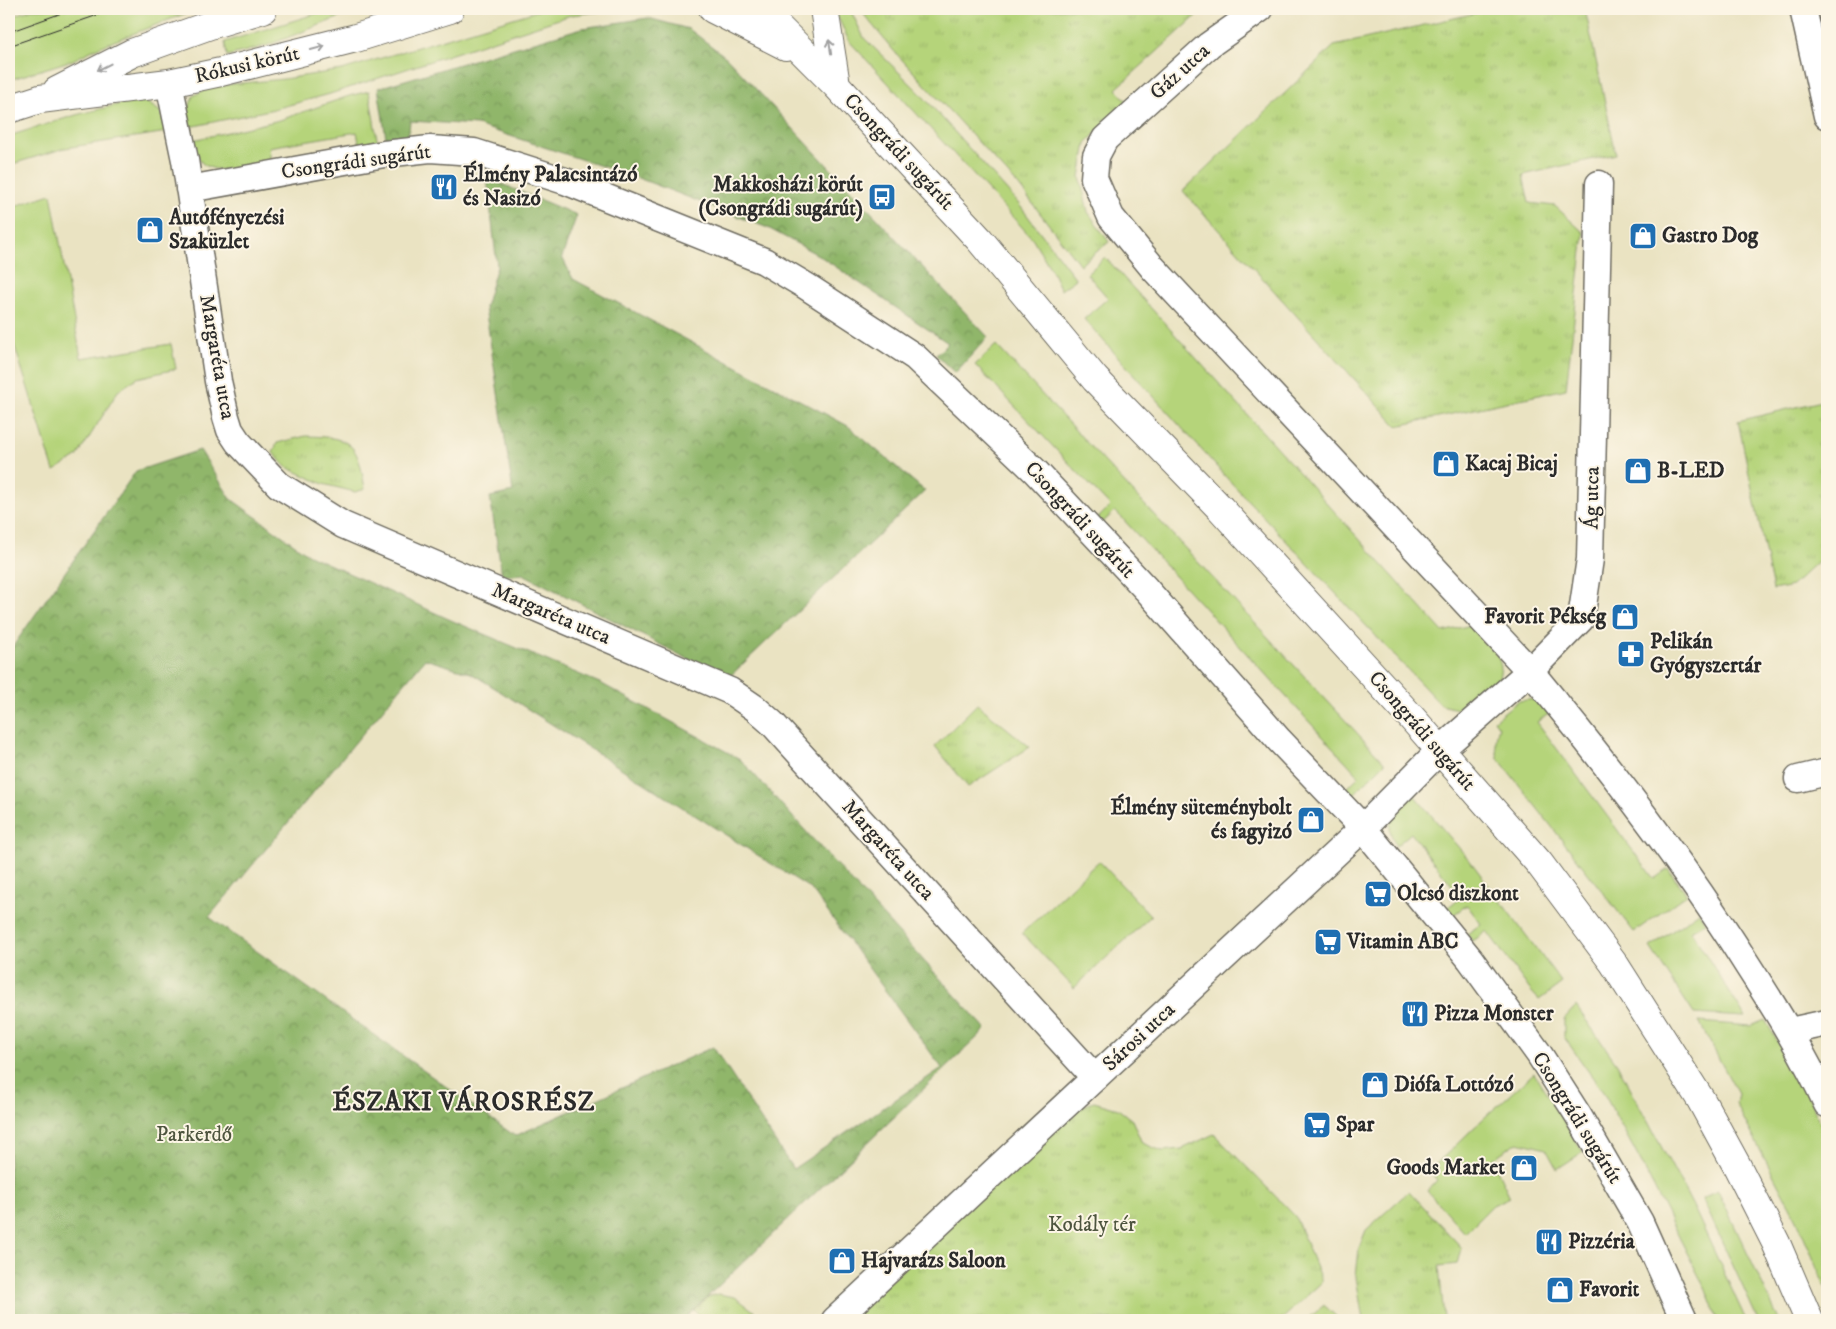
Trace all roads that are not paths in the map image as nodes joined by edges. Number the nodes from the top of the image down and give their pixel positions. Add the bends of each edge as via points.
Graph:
1 (263, 9) edge
2 (450, 9) edge
3 (712, 9) edge
4 (760, 9) edge
5 (824, 9) edge
6 (1260, 9) edge
7 (1803, 9) edge
8 (198, 29) junction
9 (132, 53) junction
10 (807, 56) junction
11 (168, 83) junction
12 (836, 85) junction
13 (40, 99) junction
14 (9, 109) edge
15 (1827, 116) edge
16 (1599, 184) dead end
17 (189, 189) junction
18 (1530, 671) junction
19 (1440, 750) junction
20 (1827, 772) edge
21 (1798, 779) dead end
22 (1363, 828) junction
23 (1827, 1023) edge
24 (1790, 1031) junction
25 (1095, 1078) junction
26 (1827, 1104) edge
27 (835, 1320) edge
28 (1684, 1320) edge
29 (1809, 1320) edge

1 - 8 main road, Rókusi körút
11 -> 2 main road, Rókusi körút via 305,52
3 - 10 main road
4 - 10 main road, Csongrádi sugárút
12 -> 5 main road
6 - 18 street, Gáz utca via 1209,45 1105,140 1096,156 1094,178 1111,217 1153,268
7 - 15 street
8 - 9 main road, Rókusi körút
8 - 11 main road via 180,43 170,62
9 - 11 main road via 147,58 160,69
9 -> 13 main road, Rókusi körút
10 - 12 main road, Csongrádi sugárút
11 - 13 main road, Rókusi körút
11 - 17 street, Margaréta utca
12 - 19 main road, Csongrádi sugárút via 980,239 1095,379 1221,509
13 - 14 main road, Rókusi körút
16 - 18 street, Ág utca via 1590,559 1581,619
17 - 22 street, Csongrádi sugárút via 384,154 430,149 474,152 564,182 764,261 915,357 1035,471
17 - 25 street, Margaréta utca via 226,417 238,442 279,485 343,525 730,690 755,708
18 - 19 street, Ág utca
18 - 24 street via 1623,786 1703,897
19 - 22 street, Sárosi utca
19 - 29 main road, Csongrádi sugárút via 1539,863 1614,962 1649,1016 1737,1166 1776,1243
20 - 21 street
22 - 25 street, Sárosi utca
22 - 28 street, Csongrádi sugárút via 1470,959 1544,1061 1640,1222
23 - 24 street
24 - 26 street
25 - 27 street, Sárosi utca

